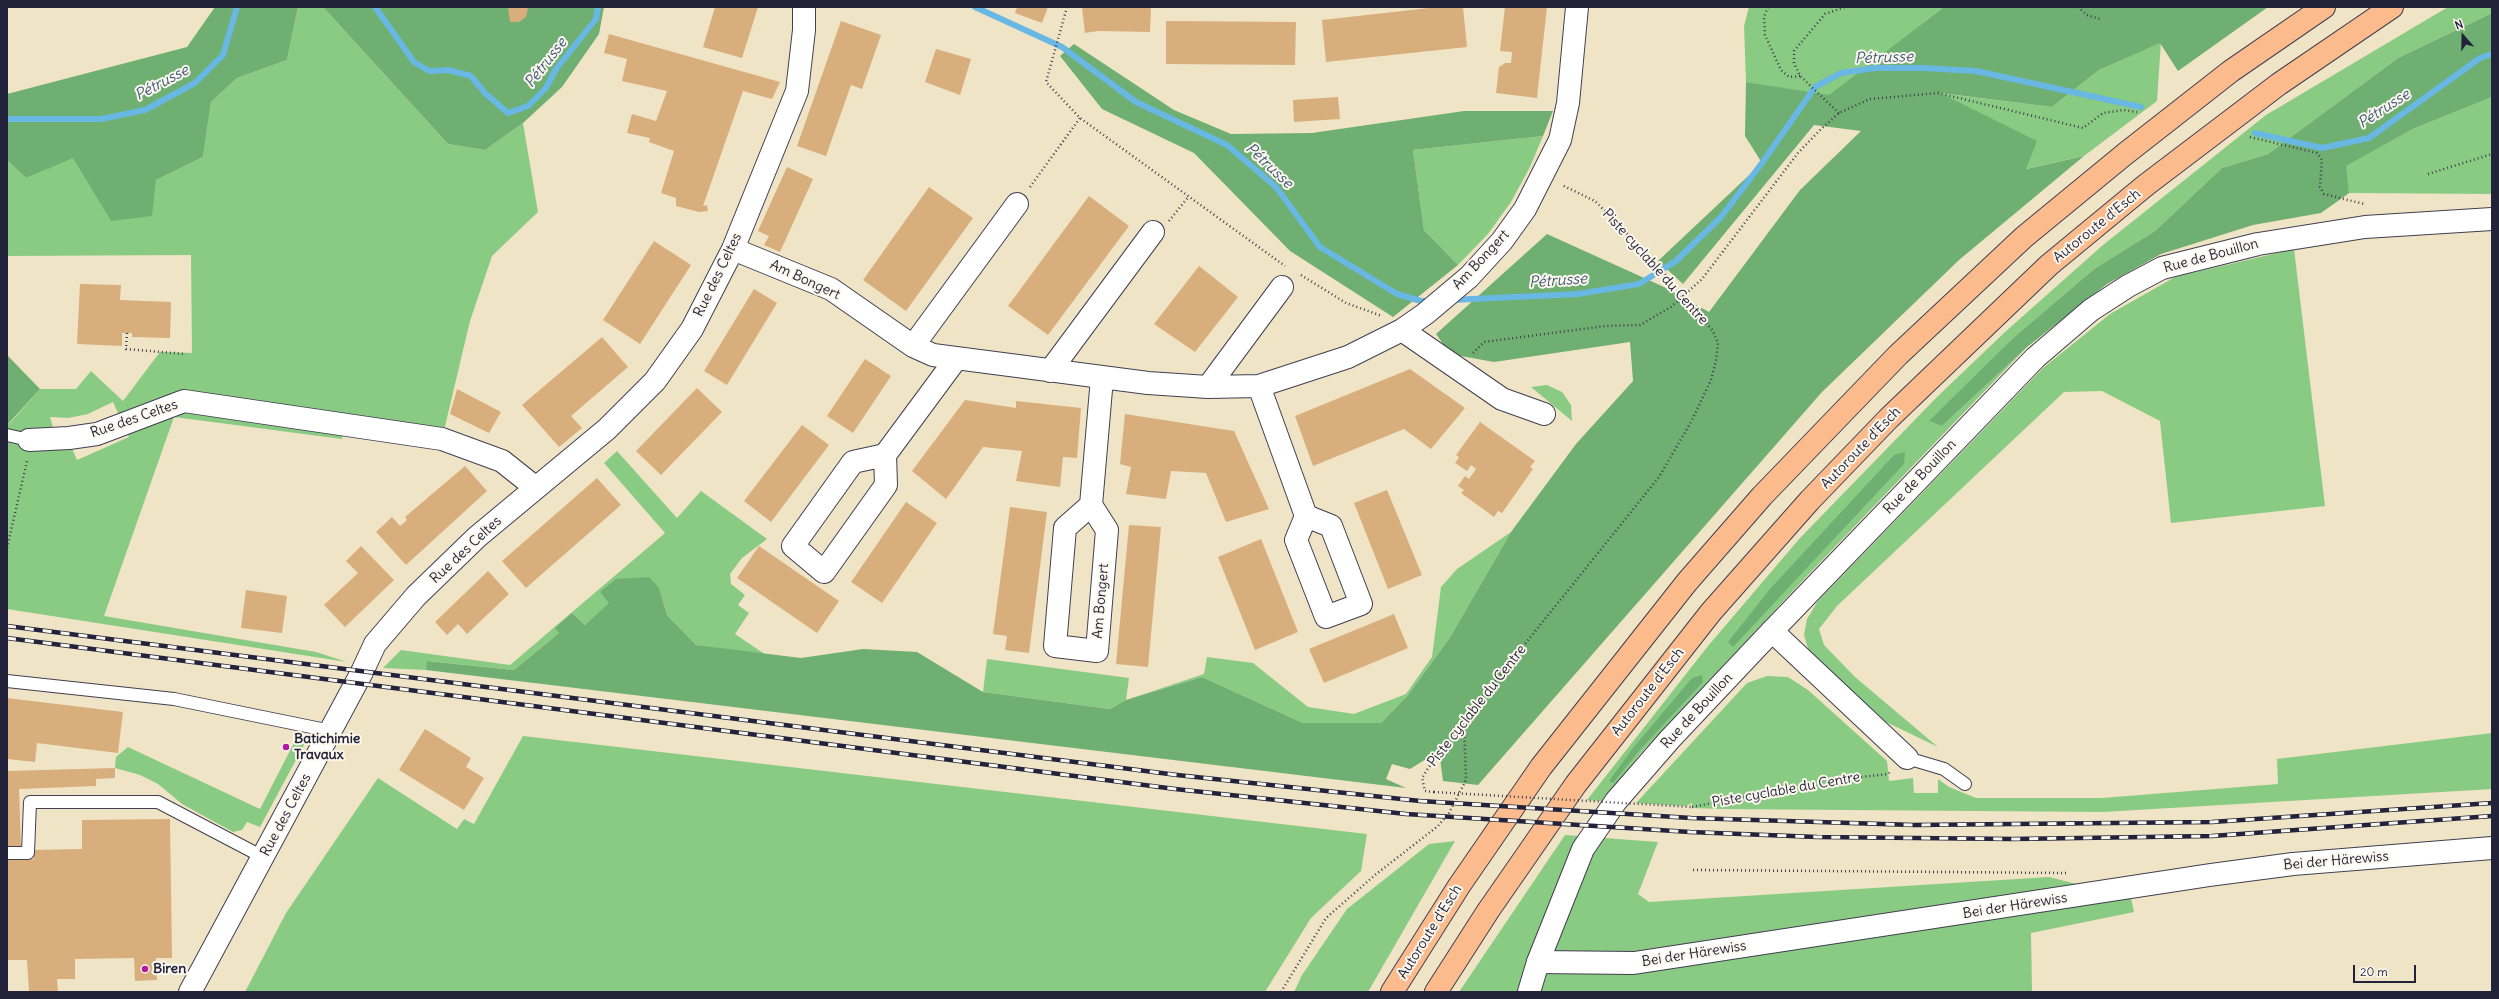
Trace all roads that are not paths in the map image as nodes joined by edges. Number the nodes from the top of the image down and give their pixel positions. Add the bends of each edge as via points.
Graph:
1 (804, 7) edge
2 (1577, 7) edge
3 (2324, 7) edge
4 (2392, 7) edge
5 (1017, 204) road end
6 (2492, 219) edge
7 (1153, 232) road end
8 (733, 249) junction
9 (1289, 276) road end
10 (1402, 330) junction
11 (913, 346) junction
12 (956, 359) junction
13 (1050, 371) junction
14 (1102, 378) junction
15 (1259, 386) junction
16 (1208, 387) junction
17 (1544, 414) dead end
18 (7, 435) edge
19 (29, 440) joint
20 (885, 455) junction
21 (536, 488) junction
22 (1091, 505) junction
23 (1306, 516) dead end
24 (1772, 631) junction
25 (7, 681) edge
26 (331, 730) junction
27 (1907, 758) joint
28 (1965, 784) dead end
29 (2492, 848) edge
30 (7, 853) edge
31 (263, 857) junction
32 (1538, 962) junction
33 (190, 992) edge
34 (1392, 992) edge
35 (1436, 992) edge
36 (1529, 992) edge

1 - 8 street, Rue des Celtes via 797,91
2 - 10 street, Am Bongert via 1568,103 1560,140 1544,175 1525,209 1502,241 1469,277
3 - 34 highway, Autoroute d'Esch via 2225,76 2024,237 1898,356 1762,496 1687,582 1541,768 1459,886
4 - 35 highway, Autoroute d'Esch via 2279,84 2146,185 2049,265 1889,418 1810,500 1711,612 1576,784 1488,911
5 - 11 street
6 - 24 street, Rue de Bouillon via 2365,227 2258,244 2162,268 2128,286 2091,310 2035,358
7 - 13 street
8 - 11 street, Am Bongert via 831,289
8 - 21 street, Rue des Celtes via 692,329 655,382 607,429
9 - 16 street
10 - 15 street, Am Bongert via 1348,357
10 - 17 street via 1502,400
11 - 12 street, Am Bongert via 933,355
12 - 13 street, Am Bongert
12 - 20 street
13 - 14 street, Am Bongert
14 - 16 street, Am Bongert
14 - 22 street
15 - 16 street, Am Bongert
15 - 23 street
18 - 19 lane
19 - 21 street, Rue des Celtes via 97,434 184,402 442,439 502,461
20 - 20 street via 886,485 824,572 793,546 852,462
21 - 26 street, Rue des Celtes via 477,537 416,596 375,644
22 - 22 street, Am Bongert via 1065,528 1055,646 1097,651 1107,530
24 - 27 street
24 - 32 street, Rue de Bouillon via 1670,739 1616,801 1583,849
25 - 26 lane via 174,699
26 - 31 street, Rue des Celtes
27 - 28 lane via 1944,769
29 - 32 street, Bei der Härewiss via 2293,864 2210,875 1634,963
30 - 31 lane via 28,853 30,802 158,802
31 - 33 street, Rue des Celtes
32 - 36 street, Rue de Bouillon

